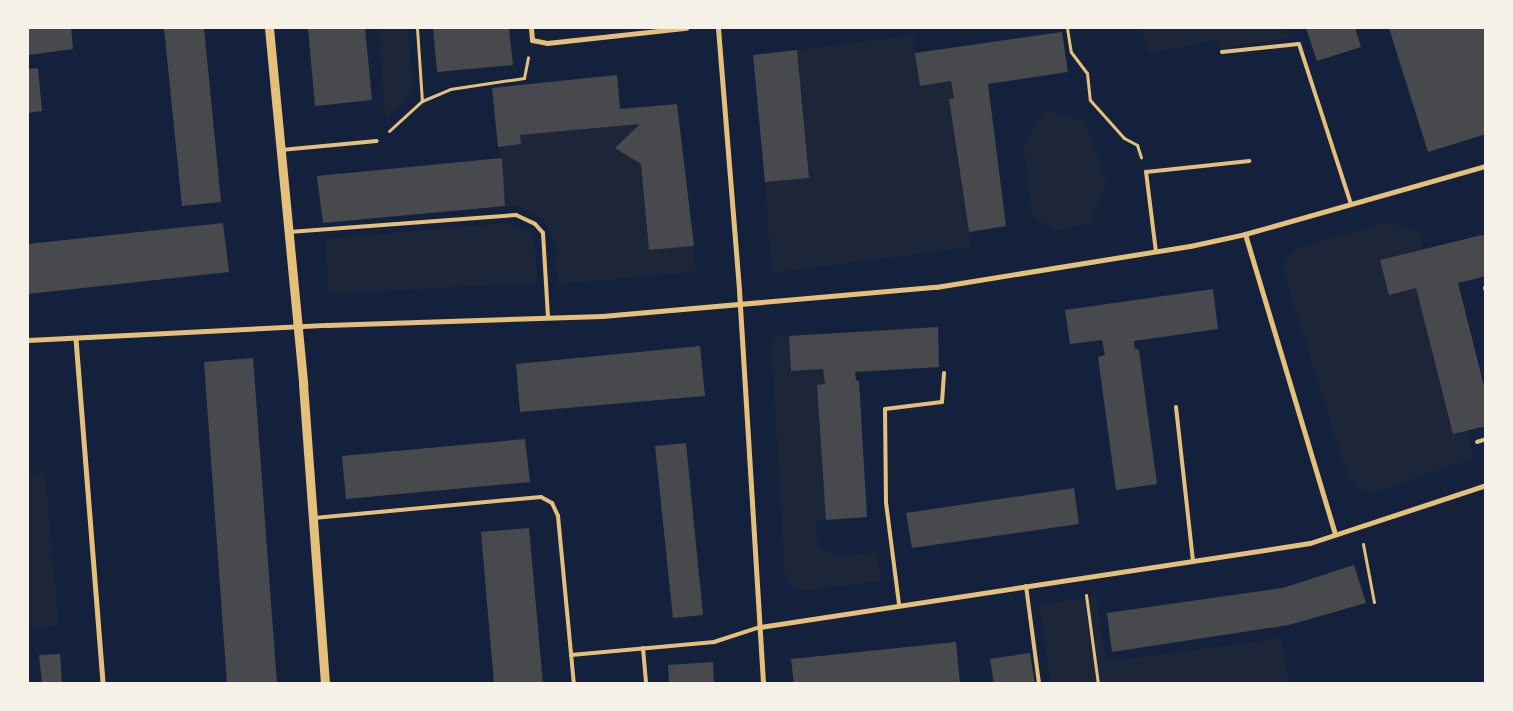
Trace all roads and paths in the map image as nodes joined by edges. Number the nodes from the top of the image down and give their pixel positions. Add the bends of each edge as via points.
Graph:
1 (269, 28) edge
2 (417, 28) edge
3 (531, 28) edge
4 (686, 28) edge
5 (718, 28) edge
6 (1067, 28) edge
7 (532, 40) junction
8 (1222, 52) dead end
9 (422, 101) junction
10 (377, 141) joint
11 (280, 150) junction
12 (1249, 161) dead end
13 (1486, 166) edge
14 (1146, 172) junction
15 (1351, 204) junction
16 (289, 232) junction
17 (1244, 234) junction
18 (1156, 252) junction
19 (740, 305) junction
20 (548, 318) junction
21 (298, 327) junction
22 (76, 339) junction
23 (28, 340) edge
24 (944, 373) dead end
25 (1176, 407) dead end
26 (1486, 439) edge
27 (1477, 442) dead end
28 (1486, 485) edge
29 (314, 518) junction
30 (1358, 526) junction
31 (1335, 534) junction
32 (1193, 561) junction
33 (1084, 578) junction
34 (1026, 586) junction
35 (1374, 602) dead end
36 (899, 604) junction
37 (760, 627) junction
38 (643, 648) junction
39 (572, 655) junction
40 (103, 684) edge
41 (325, 684) edge
42 (574, 684) edge
43 (646, 684) edge
44 (763, 684) edge
45 (1039, 684) edge
46 (1098, 684) edge

1 - 11 street
2 - 9 path
3 - 7 street
4 - 7 street via 547,43
5 - 19 street
6 - 14 path via 1071,52 1087,73 1090,100 1124,138 1137,145
7 - 9 path via 524,78 450,89
8 - 15 lane via 1299,44
9 - 10 path
10 - 11 lane
11 - 16 street
12 - 14 lane
13 - 15 street
14 - 18 lane
15 - 17 street
16 - 20 lane via 516,215 535,224 543,233
16 - 21 street
17 - 18 street
17 - 31 street
18 - 19 street via 936,287
19 - 20 street
19 - 37 street
20 - 21 street
21 - 22 street
21 - 29 street
22 - 23 street
22 - 40 street
24 - 36 lane via 942,402 885,408 886,503
25 - 32 lane
26 - 27 lane
28 - 30 street
29 - 39 lane via 541,497 552,503 558,516
29 - 41 street
30 - 31 street
30 - 35 path via 1372,576
31 - 32 street via 1300,544
32 - 33 street
33 - 34 street
33 - 46 path
34 - 36 street
34 - 45 lane
36 - 37 street
37 - 38 lane via 714,642
37 - 44 street
38 - 39 lane
38 - 43 lane
39 - 42 lane

